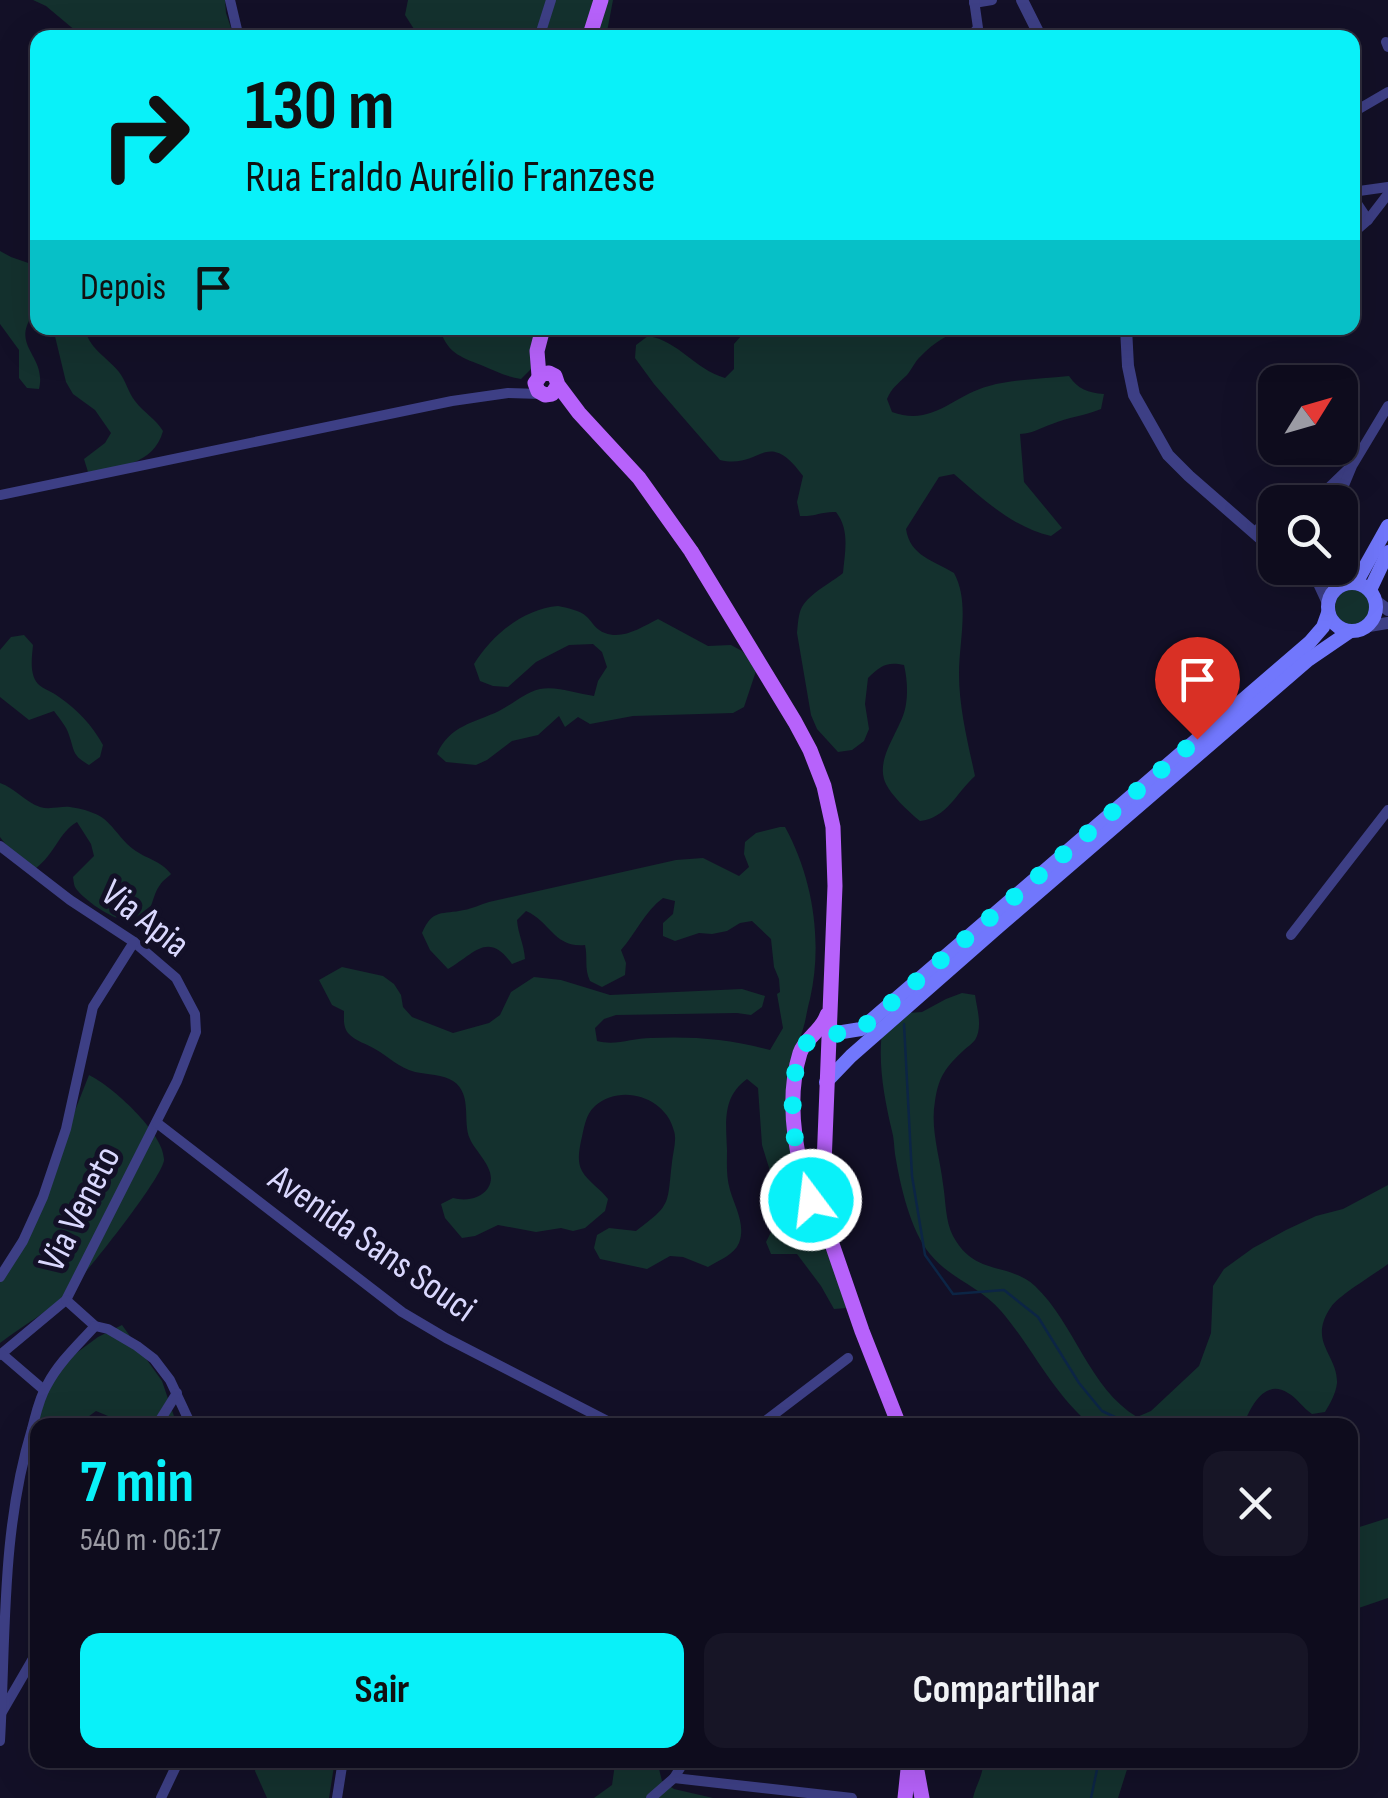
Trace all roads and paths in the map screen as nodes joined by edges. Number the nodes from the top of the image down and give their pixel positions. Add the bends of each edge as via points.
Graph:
1 (230, 0) edge
2 (551, 0) edge
3 (601, 0) edge
4 (992, 0) edge
5 (1022, 0) edge
6 (974, 2) edge
7 (236, 30) edge
8 (542, 30) edge
9 (592, 30) edge
10 (976, 30) edge
11 (1037, 30) edge
12 (1388, 92) edge
13 (1360, 108) edge
14 (1388, 190) edge
15 (1360, 193) edge
16 (1360, 207) edge
17 (1368, 220) junction
18 (1360, 227) edge
19 (543, 335) edge
20 (1126, 335) edge
21 (546, 384) junction
22 (1388, 406) edge
23 (1352, 466) junction
24 (1329, 485) edge
25 (1342, 485) edge
26 (0, 495) edge
27 (1388, 526) edge
28 (1258, 536) edge
29 (1388, 552) edge
30 (1319, 585) edge
31 (1337, 585) edge
32 (1366, 594) edge
33 (1328, 608) junction
34 (1388, 624) edge
35 (1369, 626) junction
36 (1349, 632) junction
37 (1388, 810) edge
38 (0, 846) edge
39 (1291, 935) dead end
40 (134, 942) junction
41 (830, 1021) junction
42 (848, 1032) joint
43 (808, 1042) junction
44 (794, 1078) junction
45 (826, 1082) junction
46 (157, 1123) junction
47 (825, 1230) junction
48 (0, 1277) edge
49 (66, 1300) junction
50 (95, 1326) junction
51 (1, 1355) edge
52 (848, 1358) dead end
53 (44, 1390) junction
54 (177, 1393) junction
55 (35, 1418) edge
56 (161, 1418) edge
57 (188, 1418) edge
58 (601, 1418) edge
59 (769, 1418) edge
60 (897, 1418) edge
61 (30, 1435) edge
62 (30, 1664) edge
63 (2, 1713) edge
64 (0, 1742) edge
65 (175, 1768) edge
66 (341, 1768) edge
67 (680, 1768) edge
68 (911, 1768) edge
69 (914, 1768) edge
70 (674, 1778) junction
71 (161, 1798) edge
72 (337, 1798) edge
73 (651, 1798) edge
74 (852, 1798) edge
75 (906, 1798) edge
76 (922, 1798) edge

1 - 7 street
2 - 8 street
3 - 9 main road
4 - 6 street
5 - 11 street
6 - 10 street
12 - 13 street
14 - 15 street
14 - 17 street
16 - 17 street
17 - 18 street
19 - 21 main road
20 - 28 street via 1134,394 1168,455
21 - 26 street
21 - 41 main road via 639,478 691,550 810,750 833,827
22 - 23 street
23 - 24 street
23 - 25 street
27 - 32 main road
29 - 32 main road
30 - 33 street
31 - 32 street
32 - 33 main road via 1332,593
32 - 35 main road via 1376,614
33 - 36 main road via 1332,622
33 - 42 main road via 1324,627 1310,642 861,1029
34 - 35 street
35 - 36 main road
36 - 45 main road via 1012,914
37 - 39 street
38 - 40 street, Via Apia
40 - 46 street, Via Apia via 176,978 194,1014 192,1047
40 - 48 street via 93,1006 66,1129 43,1197
41 - 42 main road
41 - 43 main road
41 - 43 main road
41 - 45 main road
43 - 44 main road
43 - 45 main road via 823,1050
44 - 45 main road via 811,1092
44 - 47 main road via 796,1146
45 - 47 main road
46 - 49 street, Via Veneto
46 - 58 street, Avenida Sans Souci via 402,1312
47 - 60 main road
49 - 50 street
49 - 51 street, Via Veneto
50 - 53 street
50 - 54 street via 154,1359
51 - 53 street, Via Veneto
52 - 59 street
53 - 55 street
54 - 56 street
54 - 57 street
61 - 63 street via 9,1547
62 - 63 street
63 - 64 street
65 - 71 street
66 - 72 street
67 - 70 street
68 - 75 main road
69 - 76 main road
70 - 73 street
70 - 74 street

